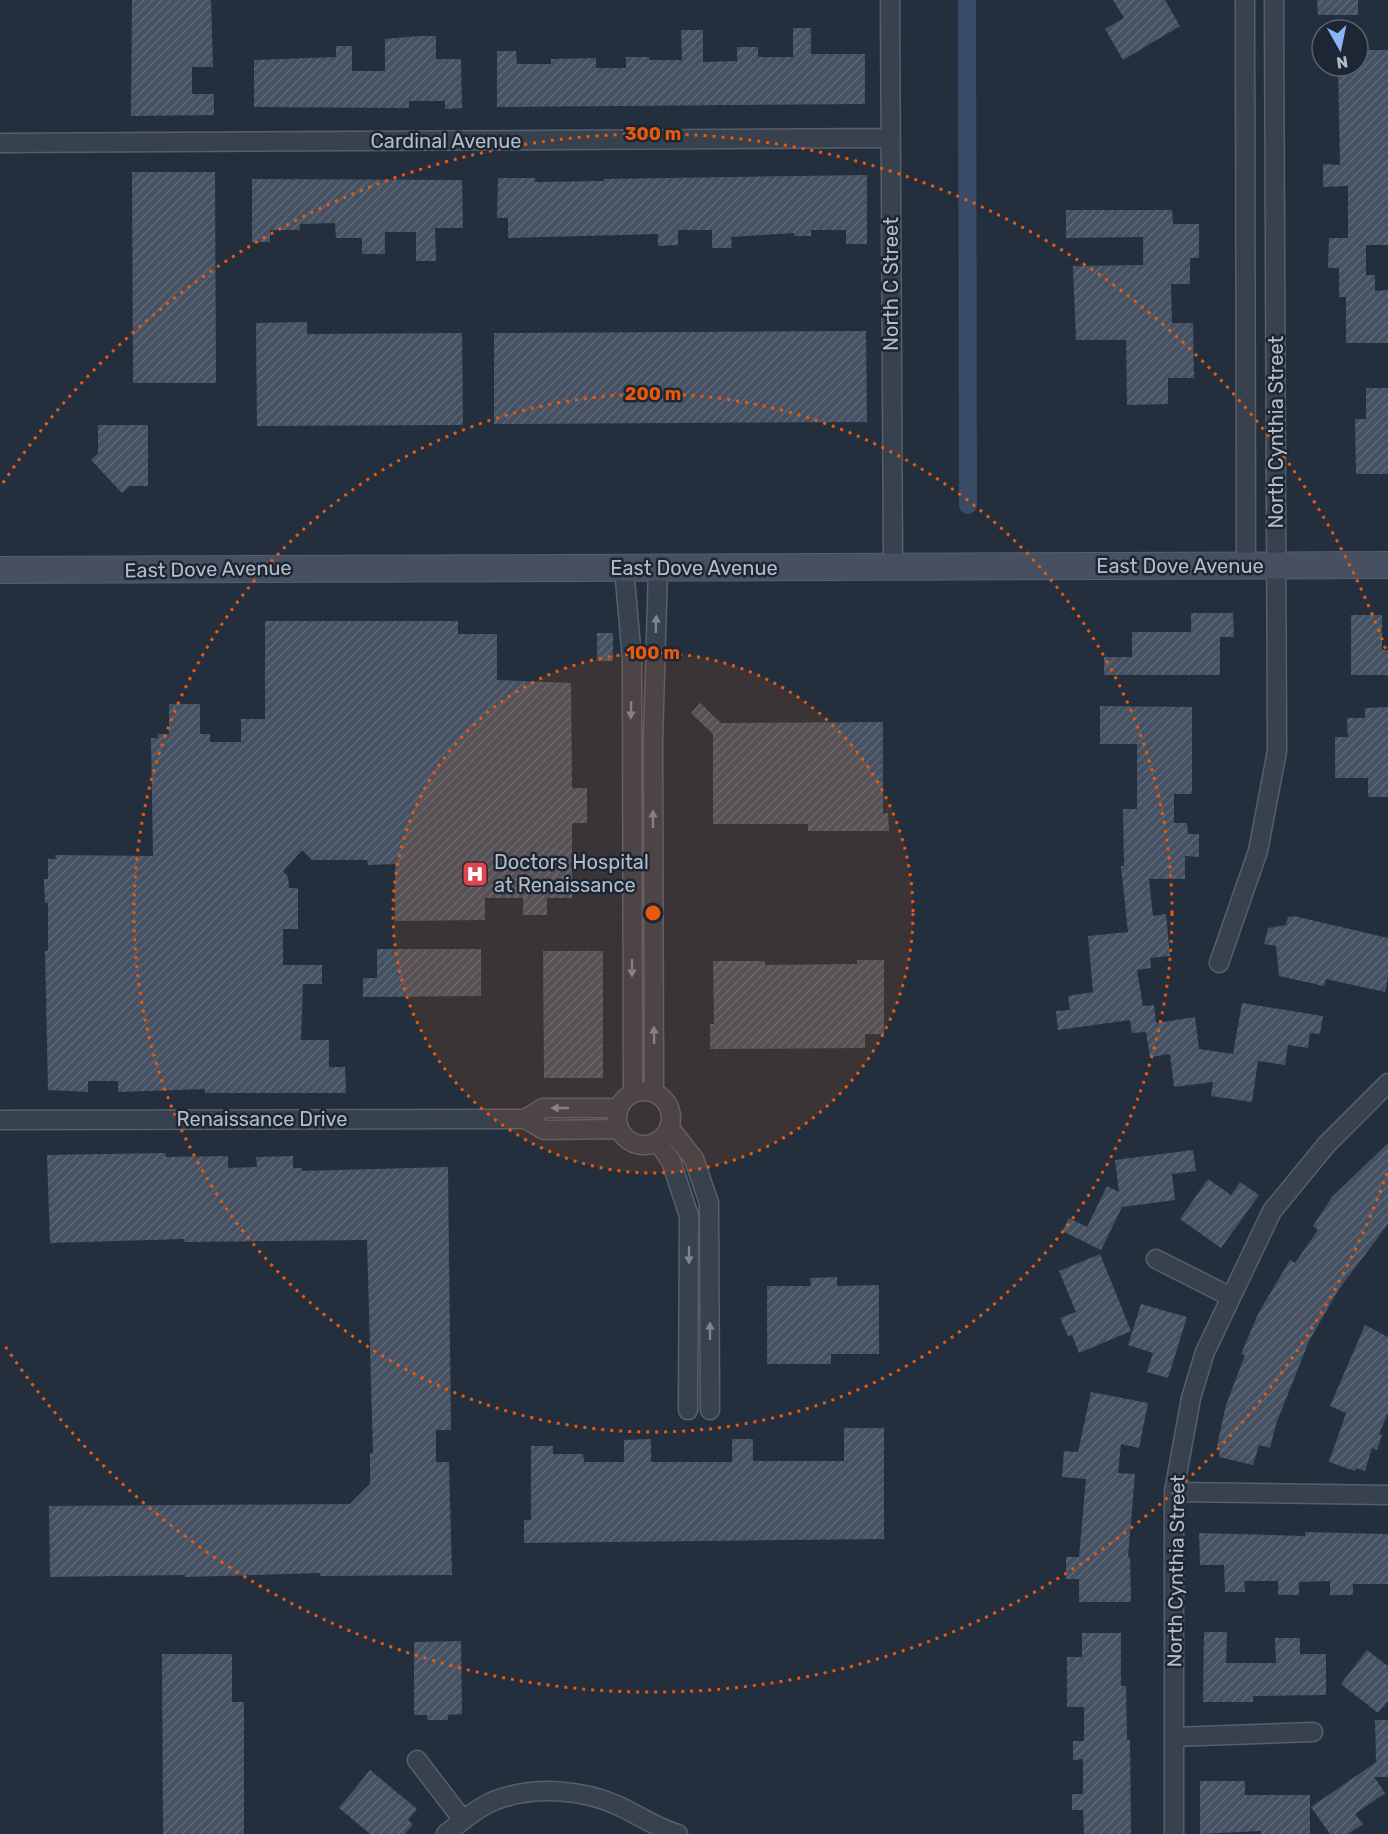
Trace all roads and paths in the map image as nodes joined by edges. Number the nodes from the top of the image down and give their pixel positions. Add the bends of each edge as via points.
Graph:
1 (890, 0) edge
2 (1245, 0) edge
3 (1274, 0) edge
4 (891, 138) junction
5 (0, 144) edge
6 (1388, 565) edge
7 (1246, 566) junction
8 (1276, 566) junction
9 (624, 568) junction
10 (658, 568) junction
11 (893, 568) junction
12 (0, 570) edge
13 (632, 679) junction
14 (654, 679) junction
15 (631, 742) junction
16 (653, 742) junction
17 (632, 789) junction
18 (653, 789) junction
19 (632, 892) junction
20 (653, 892) junction
21 (653, 933) junction
22 (632, 934) junction
23 (1219, 963) dead end
24 (653, 993) junction
25 (633, 994) junction
26 (1388, 1083) edge
27 (633, 1093) junction
28 (654, 1093) junction
29 (618, 1108) junction
30 (525, 1119) junction
31 (0, 1120) edge
32 (669, 1127) junction
33 (619, 1129) junction
34 (657, 1141) junction
35 (680, 1157) junction
36 (689, 1216) junction
37 (710, 1216) junction
38 (1156, 1259) dead end
39 (1229, 1296) junction
40 (688, 1360) junction
41 (710, 1360) junction
42 (688, 1410) dead end
43 (710, 1410) dead end
44 (1174, 1492) junction
45 (1388, 1495) edge
46 (1314, 1732) dead end
47 (1174, 1737) junction
48 (417, 1760) dead end
49 (463, 1820) junction
50 (446, 1834) edge
51 (678, 1834) edge
52 (1174, 1834) edge

1 - 4 street, North C Street
2 - 7 street, North Cynthia Street
3 - 8 street, North Cynthia Street
4 - 5 street, Cardinal Avenue
4 - 11 street, North C Street
6 - 8 main road, East Dove Avenue
7 - 8 main road, East Dove Avenue
7 - 11 main road, East Dove Avenue
8 - 23 street, North Cynthia Street via 1277,752 1258,851
9 - 10 main road, East Dove Avenue
9 - 12 main road, East Dove Avenue
9 - 13 street
10 - 11 main road, East Dove Avenue
14 -> 10 street
13 - 14 street
13 -> 15 street
14 - 16 street
15 - 16 street
15 - 17 street
16 - 18 street
17 - 18 street
17 - 19 street
20 -> 18 street
19 - 20 street
19 - 22 street
20 - 21 street
21 - 22 street
21 - 24 street
22 -> 25 street
24 - 25 street
28 -> 24 street
25 - 27 street
26 - 39 street, North Cynthia Street via 1327,1144 1272,1211
27 - 28 street
27 - 29 street
28 - 32 street via 668,1105
29 -> 30 street, Renaissance Drive via 543,1108
29 - 33 street
30 - 31 street, Renaissance Drive
30 - 33 street, Renaissance Drive via 544,1130
32 - 34 street
32 - 35 street
33 - 34 street via 633,1143
34 - 35 street
35 - 36 street
35 - 37 street via 694,1159
36 - 37 street
36 -> 40 street
41 -> 37 street
38 - 39 street
39 - 44 street, North Cynthia Street via 1191,1398
40 - 41 street
40 - 42 street
41 - 43 street
44 - 45 street
44 - 47 street, North Cynthia Street
46 - 47 street
47 - 52 street, North Cynthia Street
48 - 49 street
49 - 50 street
49 - 51 street via 496,1800 555,1791 587,1794

